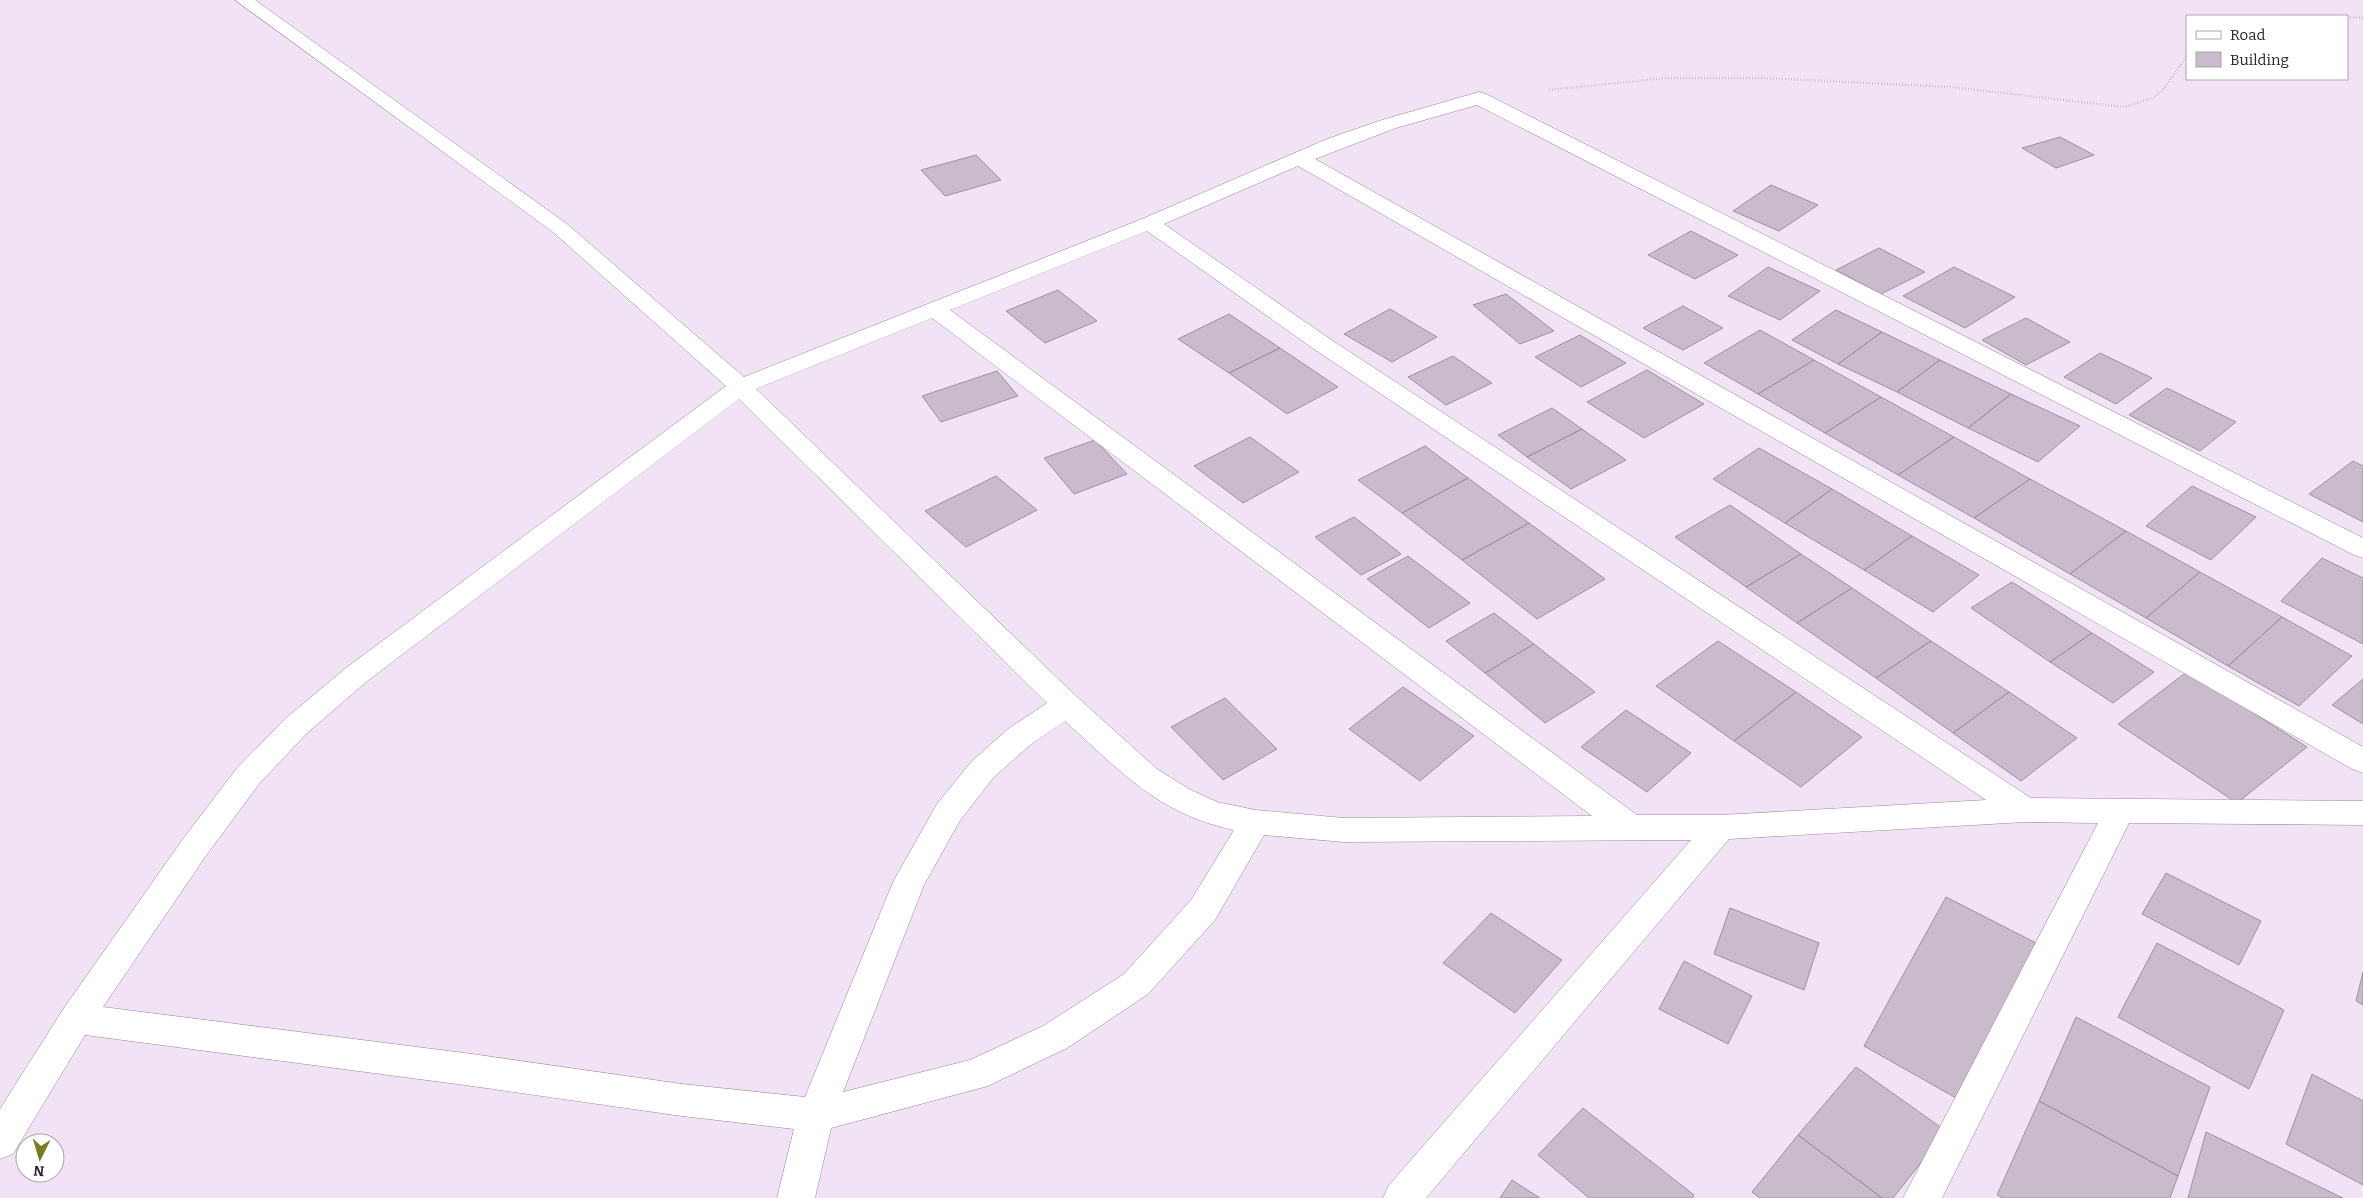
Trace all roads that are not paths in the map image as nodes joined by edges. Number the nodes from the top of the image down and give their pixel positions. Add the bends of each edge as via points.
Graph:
1 (244, 0) edge
2 (1299, 158) junction
3 (1149, 223) junction
4 (934, 309) junction
5 (739, 387) junction
6 (2363, 549) edge
7 (1067, 705) junction
8 (2363, 761) edge
9 (2025, 810) junction
10 (2120, 811) junction
11 (2363, 813) edge
12 (1256, 822) junction
13 (1721, 827) junction
14 (1631, 828) junction
15 (76, 1019) junction
16 (816, 1115) junction
17 (0, 1142) edge
18 (796, 1198) edge
19 (1402, 1198) edge
20 (1922, 1198) edge

1 - 5 street via 560,228 713,360
2 - 3 street
2 - 6 street via 1389,124 1479,98
2 - 8 street
3 - 4 street
3 - 9 street via 1322,344
4 - 5 street
4 - 14 street
5 - 7 street
5 - 15 street via 356,676 296,726 248,776
7 - 12 street via 1146,777 1178,798 1212,813
7 - 16 street via 1019,737 982,770 948,813 910,882
9 - 10 street
9 - 13 street
10 - 11 street
10 - 20 street
12 - 14 street via 1344,830
12 - 16 street via 1203,910 1136,984 1055,1037 975,1075
13 - 14 street
13 - 19 street
15 - 16 street
15 - 17 street
16 - 18 street

